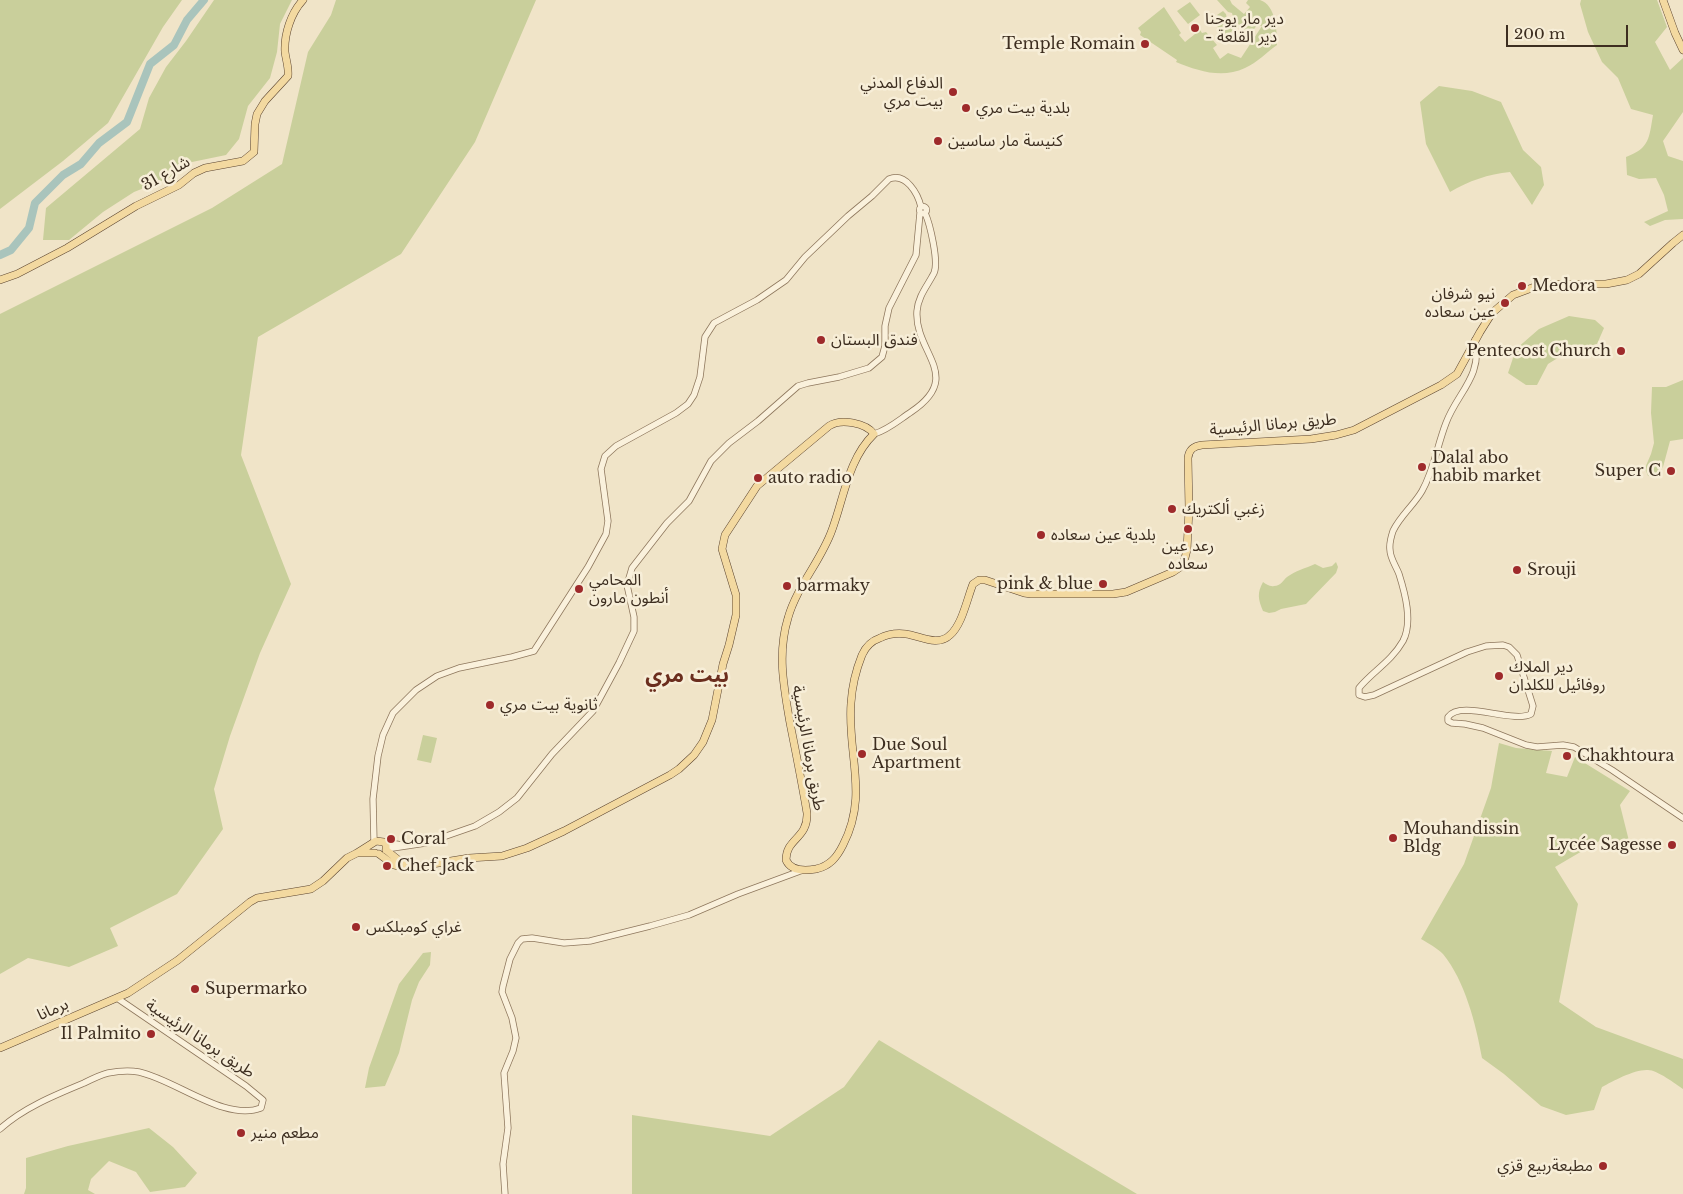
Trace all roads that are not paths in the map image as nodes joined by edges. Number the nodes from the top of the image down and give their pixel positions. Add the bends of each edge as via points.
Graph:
1 (303, 0) edge
2 (1663, 0) edge
3 (1683, 50) edge
4 (922, 211) junction
5 (1683, 235) edge
6 (0, 280) edge
7 (1475, 340) junction
8 (873, 436) junction
9 (1683, 818) edge
10 (380, 844) junction
11 (357, 853) junction
12 (377, 854) junction
13 (408, 868) junction
14 (803, 870) junction
15 (116, 998) junction
16 (0, 1048) edge
17 (0, 1129) edge
18 (504, 1194) edge

1 - 6 main road, شارع 31 via 287,35 288,76 261,107 255,124 254,152 250,157 194,173 179,185 136,206 66,248
2 - 3 main road
4 - 8 street via 931,233 936,268 917,305 917,321 935,366 936,382 928,398 918,407
4 - 10 street via 914,259 889,308 885,349 880,359 869,368 839,378 798,386 711,461 689,501 667,523 632,568 627,585 634,631 593,711 552,754 522,794 475,826 426,843 407,846
4 - 10 street via 910,185 899,178 889,179 805,257 786,280 714,323 705,337 700,377 691,400 676,413 616,446 605,456 601,469 608,521 606,534 534,650 437,676 416,690 393,713 378,756 373,799 374,827
5 - 7 main road, طريق برمانا الرئيسية via 1644,270 1627,280 1606,284 1537,286 1513,295 1492,313
7 - 9 street via 1477,358 1473,373 1448,418 1426,483 1399,521 1391,539 1390,552 1406,604 1404,637 1391,658 1358,688 1358,693 1363,697 1374,695 1486,646 1509,647 1517,655 1533,706 1530,714 1460,711 1450,714 1448,719 1452,723 1483,728 1526,745 1574,746
7 - 14 main road, طريق برمانا الرئيسية via 1455,376 1354,430 1311,439 1193,448 1188,458 1187,553 1173,572 1126,592 1113,594 1024,593 979,580 973,584 949,636 937,641 892,634 867,646 851,702 856,807 842,847 831,862 817,869
8 - 13 main road via 868,428 860,426 842,422 829,426 757,486 725,535 722,549 736,594 736,616 722,664 712,720 703,742 688,761 658,782 564,831 513,853
8 - 14 main road, طريق برمانا الرئيسية via 850,472 829,538 793,604 783,643 782,681 807,819 803,832 788,850 786,860 792,867
10 - 11 main road, طريق برمانا الرئيسية
10 - 12 main road via 383,853
10 - 12 main road via 372,847
10 - 13 main road
11 - 12 main road
11 - 15 main road, طريق برمانا الرئيسية via 343,860 311,889 266,896 250,902 178,960
12 - 13 main road via 394,865
14 - 18 street via 689,915 650,926 590,941 532,938 518,943 510,959 502,992 516,1038 503,1077 508,1114
15 - 16 main road, برمانا
15 - 17 street, طريق برمانا الرئيسية via 246,1086 263,1100 261,1108 244,1112 230,1110 160,1079 124,1070 106,1073 76,1086 22,1113

